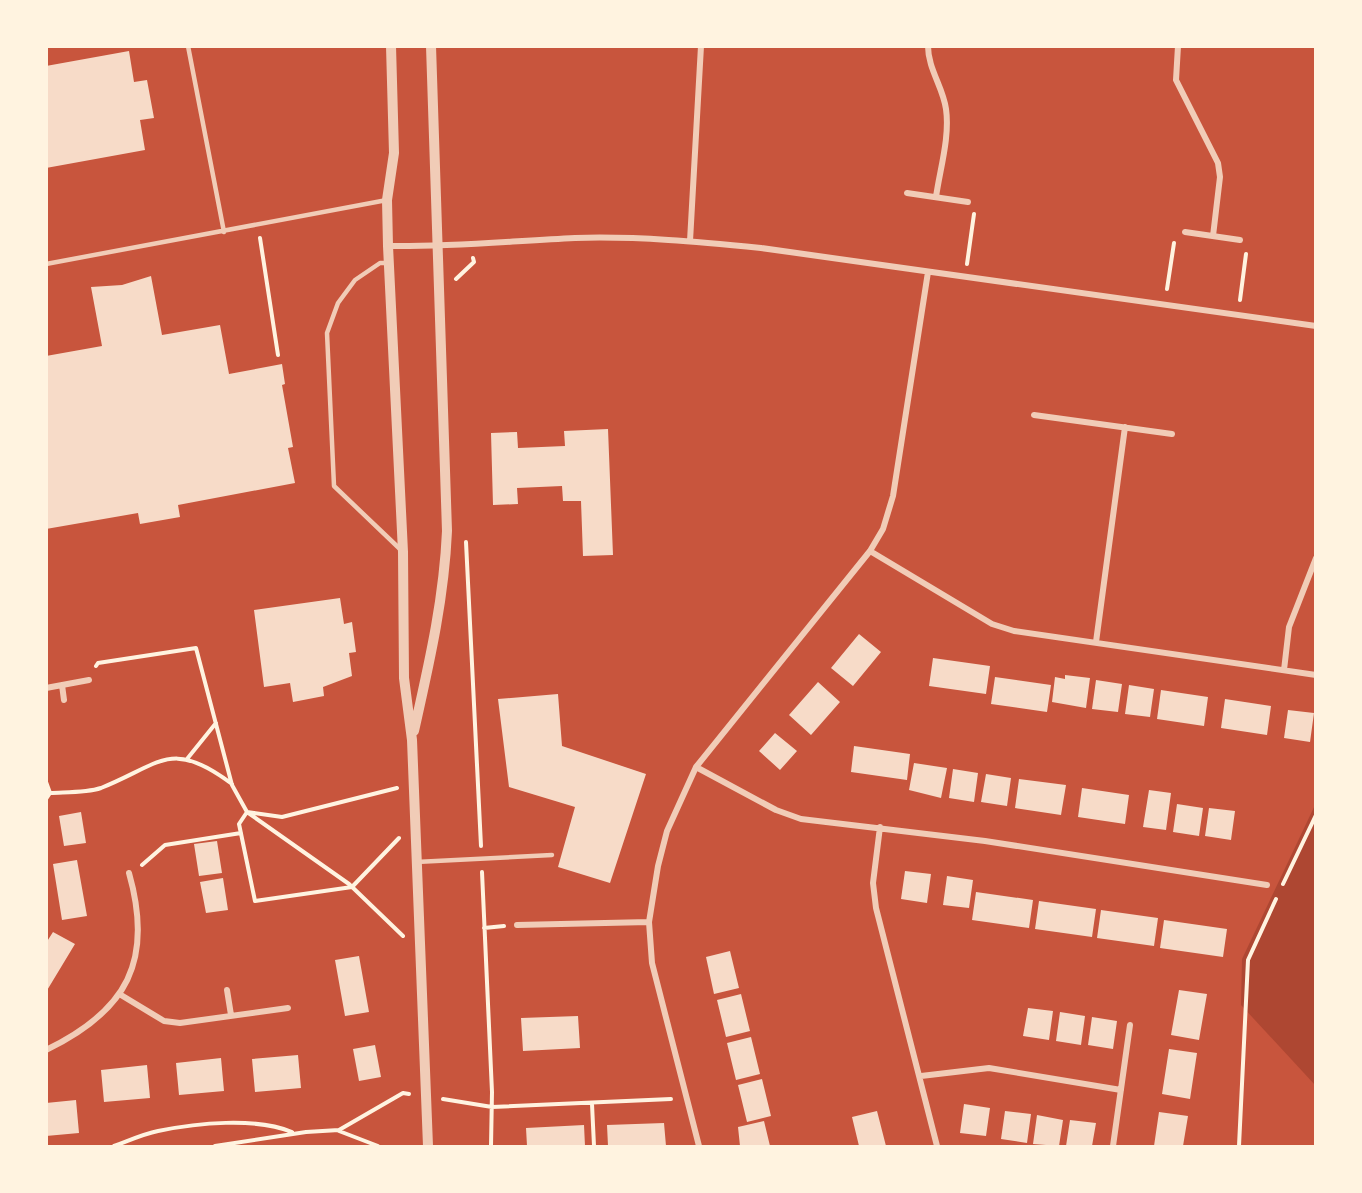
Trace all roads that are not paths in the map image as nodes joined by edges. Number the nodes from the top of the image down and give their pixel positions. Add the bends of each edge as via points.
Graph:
1 (188, 46) edge
2 (391, 46) edge
3 (431, 46) edge
4 (701, 46) edge
5 (928, 46) edge
6 (1178, 46) edge
7 (907, 193) dead end
8 (936, 197) junction
9 (387, 200) junction
10 (968, 202) road end
11 (224, 232) junction
12 (1185, 232) road end
13 (1213, 236) junction
14 (1240, 240) road end
15 (690, 241) junction
16 (388, 246) junction
17 (438, 246) junction
18 (389, 263) junction
19 (46, 264) edge
20 (928, 272) junction
21 (1316, 326) edge
22 (1034, 415) dead end
23 (1125, 427) junction
24 (1172, 434) dead end
25 (870, 551) junction
26 (403, 552) junction
27 (1316, 558) edge
28 (1096, 642) junction
29 (1284, 670) junction
30 (1316, 675) edge
31 (89, 680) road end
32 (62, 685) junction
33 (46, 688) edge
34 (64, 700) dead end
35 (412, 740) junction
36 (696, 767) junction
37 (880, 827) junction
38 (552, 855) dead end
39 (416, 862) junction
40 (129, 873) road end
41 (1267, 885) dead end
42 (649, 921) junction
43 (517, 925) dead end
44 (227, 990) dead end
45 (120, 995) junction
46 (288, 1008) dead end
47 (231, 1015) junction
48 (1130, 1025) dead end
49 (46, 1050) edge
50 (921, 1076) junction
51 (1121, 1090) junction
52 (428, 1146) edge
53 (699, 1146) edge
54 (937, 1146) edge
55 (1113, 1146) edge

1 - 11 lane
2 - 9 street via 394,153
3 - 17 street
4 - 15 street
5 - 8 street via 946,110 947,128
6 - 13 street via 1176,80 1218,163
7 - 8 street
8 - 10 street
9 - 11 lane
9 - 16 street
11 - 19 lane
12 - 13 street
13 - 14 street
15 - 17 street via 576,238
15 - 20 street
16 - 17 street
16 - 18 street
17 - 35 street via 446,576
18 - 26 street
18 - 26 lane via 380,263 355,280 338,303 327,333 334,486
20 - 21 street
20 - 25 street via 893,496 884,529
22 - 23 street
23 - 24 street
23 - 28 street
25 - 28 street via 992,624 1014,631
25 - 36 street
26 - 35 street via 404,678
27 - 29 street via 1289,627
28 - 29 street
29 - 30 street
31 - 32 street
32 - 33 street
32 - 34 street
35 - 39 street
36 - 37 street via 776,810 801,819
36 - 42 street via 667,831
37 - 41 street
37 - 50 street via 873,883 876,908
38 - 39 lane
39 - 52 street
40 - 45 street via 138,903 138,940 133,968
42 - 43 street
42 - 53 street via 652,963
44 - 47 street
45 - 47 street via 164,1021 180,1023
45 - 49 street via 96,1020
46 - 47 street
48 - 51 street
50 - 51 street via 989,1068
50 - 54 street
51 - 55 street

